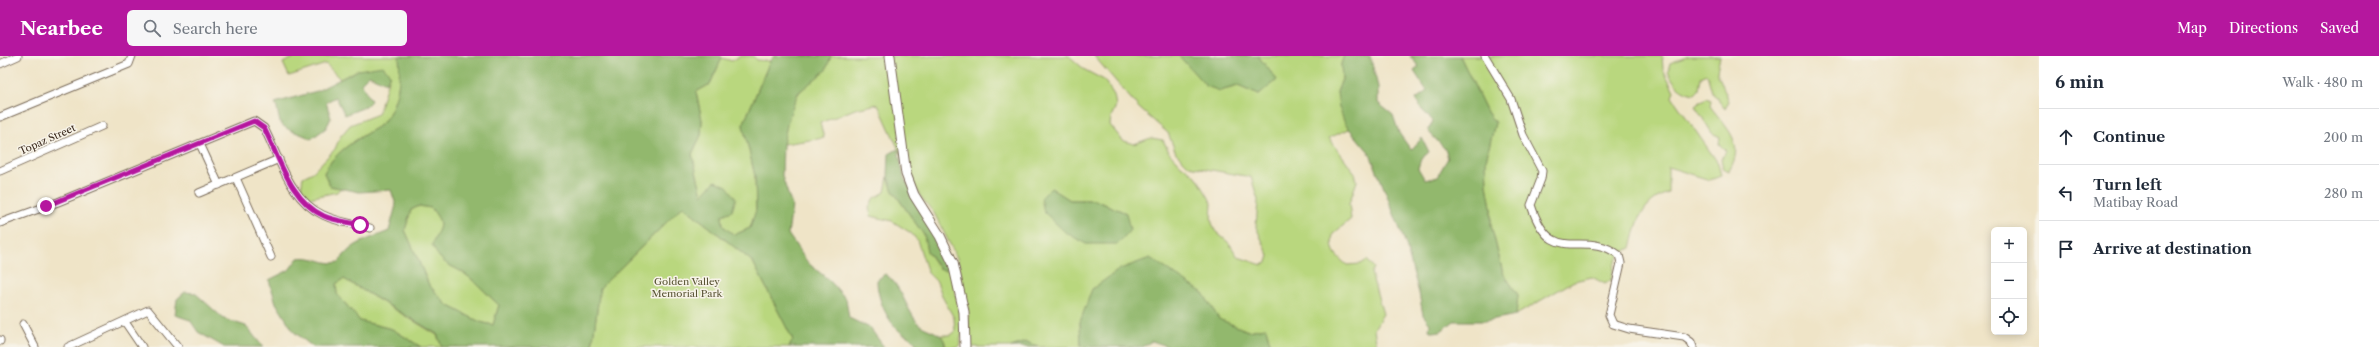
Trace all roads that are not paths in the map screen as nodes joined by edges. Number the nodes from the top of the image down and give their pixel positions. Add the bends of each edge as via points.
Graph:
1 (18, 56) edge
2 (132, 56) edge
3 (890, 56) edge
4 (1485, 56) edge
5 (0, 64) edge
6 (0, 117) edge
7 (102, 126) dead end
8 (200, 144) junction
9 (279, 159) junction
10 (0, 171) edge
11 (236, 178) junction
12 (219, 185) junction
13 (198, 193) dead end
14 (0, 223) edge
15 (370, 228) dead end
16 (272, 257) dead end
17 (125, 322) junction
18 (23, 324) dead end
19 (78, 345) edge
20 (36, 347) edge
21 (68, 347) edge
22 (142, 347) edge
23 (178, 347) edge
24 (965, 347) edge
25 (1693, 347) edge

1 - 5 street
2 - 6 street via 129,64
3 - 24 main road via 906,174 914,195 940,236 953,263 964,312
4 - 25 street via 1511,99 1523,135 1542,171 1531,205 1546,235 1559,243 1603,247 1619,255 1621,262 1610,315 1613,324 1629,329 1684,337 1692,342
7 - 10 street, Topaz Street
8 - 9 street via 251,122 258,122 264,128
8 - 12 street
8 - 14 street
9 - 11 street
9 - 15 street via 295,190 311,207 328,217
11 - 12 street
11 - 16 street
12 - 13 street
17 - 19 street
17 - 22 street
17 - 23 street via 148,310
18 - 20 street
19 - 21 street

